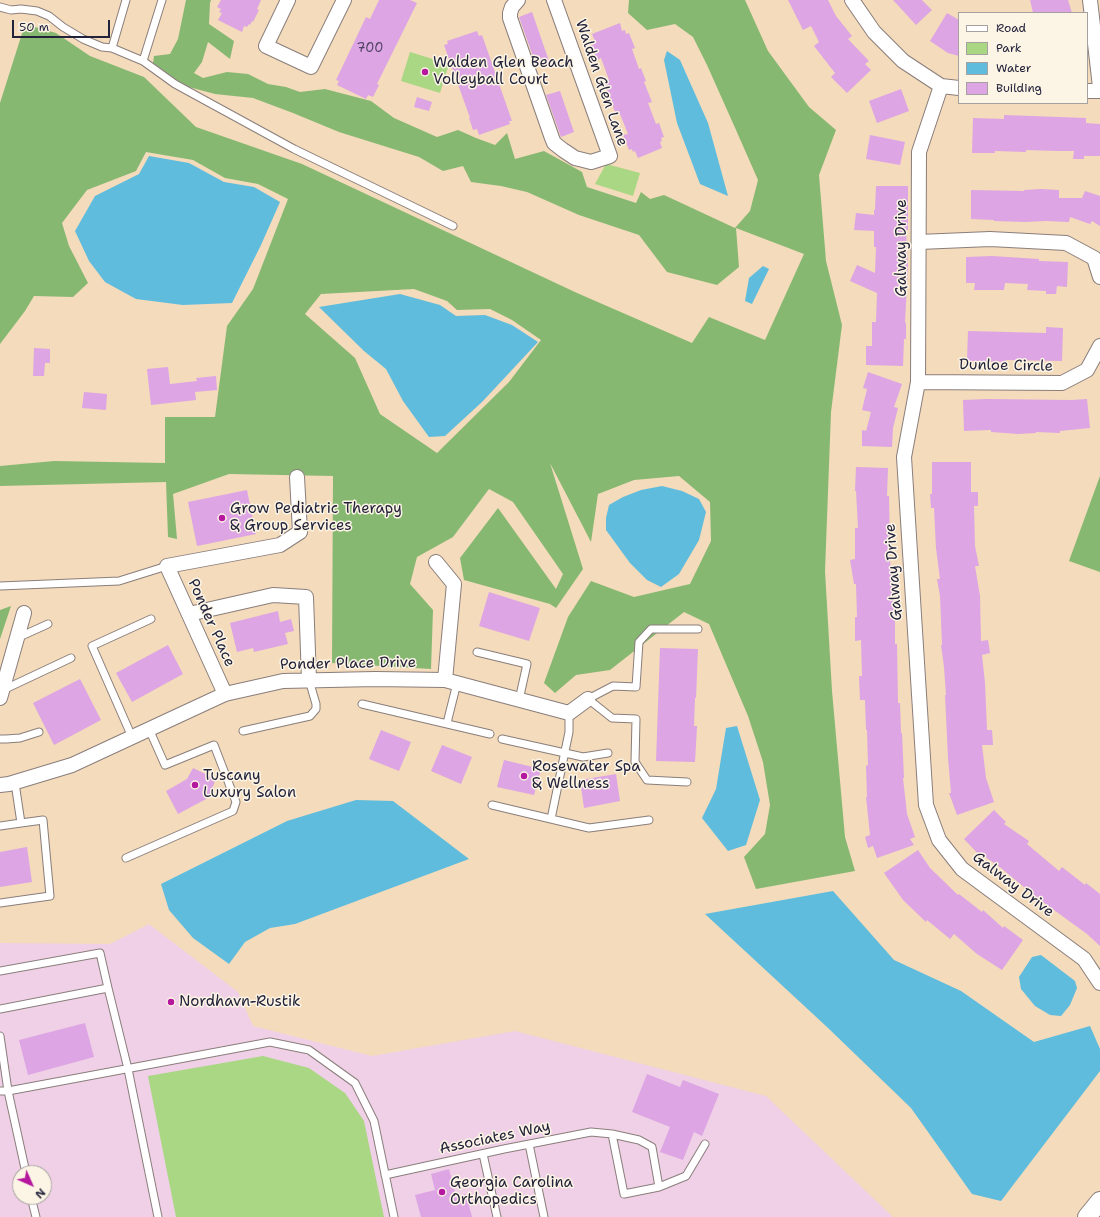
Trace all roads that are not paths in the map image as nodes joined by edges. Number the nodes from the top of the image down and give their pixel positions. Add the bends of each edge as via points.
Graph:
1 (126, 0) edge
2 (162, 0) edge
3 (288, 0) edge
4 (344, 0) edge
5 (518, 0) edge
6 (554, 0) edge
7 (852, 0) edge
8 (1090, 0) edge
9 (0, 7) edge
10 (112, 48) junction
11 (143, 61) junction
12 (941, 86) junction
13 (1100, 87) edge
14 (958, 88) edge
15 (1088, 91) edge
16 (1100, 91) edge
17 (453, 226) dead end
18 (919, 242) junction
19 (1100, 277) edge
20 (1100, 346) edge
21 (918, 382) junction
22 (297, 477) dead end
23 (436, 562) dead end
24 (167, 566) junction
25 (0, 586) edge
26 (24, 613) dead end
27 (189, 614) junction
28 (151, 619) dead end
29 (48, 624) dead end
30 (698, 629) dead end
31 (17, 638) junction
32 (477, 652) dead end
33 (71, 658) dead end
34 (309, 680) junction
35 (451, 682) junction
36 (1, 694) edge
37 (225, 694) junction
38 (588, 699) junction
39 (519, 700) junction
40 (362, 704) dead end
41 (569, 713) junction
42 (447, 724) junction
43 (149, 729) junction
44 (243, 731) dead end
45 (39, 732) dead end
46 (490, 734) dead end
47 (0, 738) edge
48 (132, 738) junction
49 (502, 740) dead end
50 (608, 753) dead end
51 (565, 754) junction
52 (687, 782) dead end
53 (15, 783) junction
54 (0, 785) edge
55 (492, 805) dead end
56 (551, 819) junction
57 (649, 820) dead end
58 (21, 823) junction
59 (0, 826) edge
60 (126, 858) dead end
61 (0, 903) edge
62 (0, 971) edge
63 (1100, 983) edge
64 (108, 988) junction
65 (0, 1009) edge
66 (0, 1036) edge
67 (128, 1069) junction
68 (0, 1091) edge
69 (8, 1091) junction
70 (612, 1134) junction
71 (528, 1144) junction
72 (705, 1144) dead end
73 (483, 1154) junction
74 (24, 1165) edge
75 (385, 1175) junction
76 (659, 1187) junction
77 (1100, 1201) edge
78 (34, 1205) edge
79 (36, 1217) edge
80 (158, 1217) edge
81 (394, 1217) edge
82 (497, 1217) edge
83 (544, 1217) edge
84 (1087, 1217) edge

1 - 10 lane
2 - 11 lane
3 - 4 street via 266,46 312,66
5 - 6 street, Walden Glen Lane via 512,7 510,18 554,143 576,158 591,162 610,156
7 - 12 street via 874,32 902,61
8 - 13 street
9 - 10 lane via 37,11 83,39 102,47
10 - 11 lane
11 - 17 lane via 175,84 288,145
12 - 14 street
12 - 18 street, Galway Drive via 919,152
15 - 16 street
18 - 19 street via 990,239 1066,243 1094,258
18 - 21 street, Galway Drive
20 - 21 street, Dunloe Circle via 1087,370 1062,383
21 - 63 street, Galway Drive via 904,457 926,805 939,840 962,870 1084,959
22 - 24 street via 300,532 280,545
23 - 35 street via 454,584
24 - 25 lane via 119,581
24 - 27 street, Ponder Place
26 - 31 street
27 - 34 street via 273,594 306,597
27 - 37 street, Ponder Place
28 - 48 lane via 92,646
29 - 31 lane
30 - 38 lane via 651,629 639,642 636,687 613,686
31 - 36 street
32 - 39 lane via 528,664
33 - 36 lane
34 - 35 street, Ponder Place Drive
34 - 37 street, Ponder Place Drive via 283,681
34 - 44 lane via 316,704 316,709 310,716
35 - 39 street, Ponder Place Drive
35 - 42 lane
37 - 43 street, Ponder Place Drive
38 - 41 street
38 - 52 lane via 612,718 636,719 635,762 647,780
39 - 41 street, Ponder Place Drive
40 - 42 lane
41 - 51 lane
42 - 46 lane
43 - 48 street, Ponder Place Drive
43 - 60 lane via 165,765 214,745 236,802 233,811
45 - 47 lane via 20,738
48 - 53 street, Ponder Place Drive via 72,765
49 - 51 lane
50 - 51 lane via 583,757
51 - 56 lane
53 - 54 street, Ponder Place Drive
53 - 58 lane
55 - 56 lane
56 - 57 lane via 589,828
58 - 59 lane
58 - 61 lane via 43,820 50,896
62 - 64 lane via 100,953
64 - 65 lane
64 - 67 lane
66 - 69 lane
67 - 69 lane
67 - 75 lane via 270,1042 309,1050 355,1083 374,1121
67 - 80 lane
68 - 69 lane
69 - 74 lane
70 - 71 lane, Associates Way via 591,1132
70 - 76 lane, Associates Way via 640,1140 652,1148
70 - 76 lane via 624,1194
71 - 73 lane, Associates Way
71 - 83 lane
72 - 76 lane via 686,1176
73 - 75 lane, Associates Way
73 - 82 lane
75 - 81 lane
77 - 84 street
78 - 79 lane

